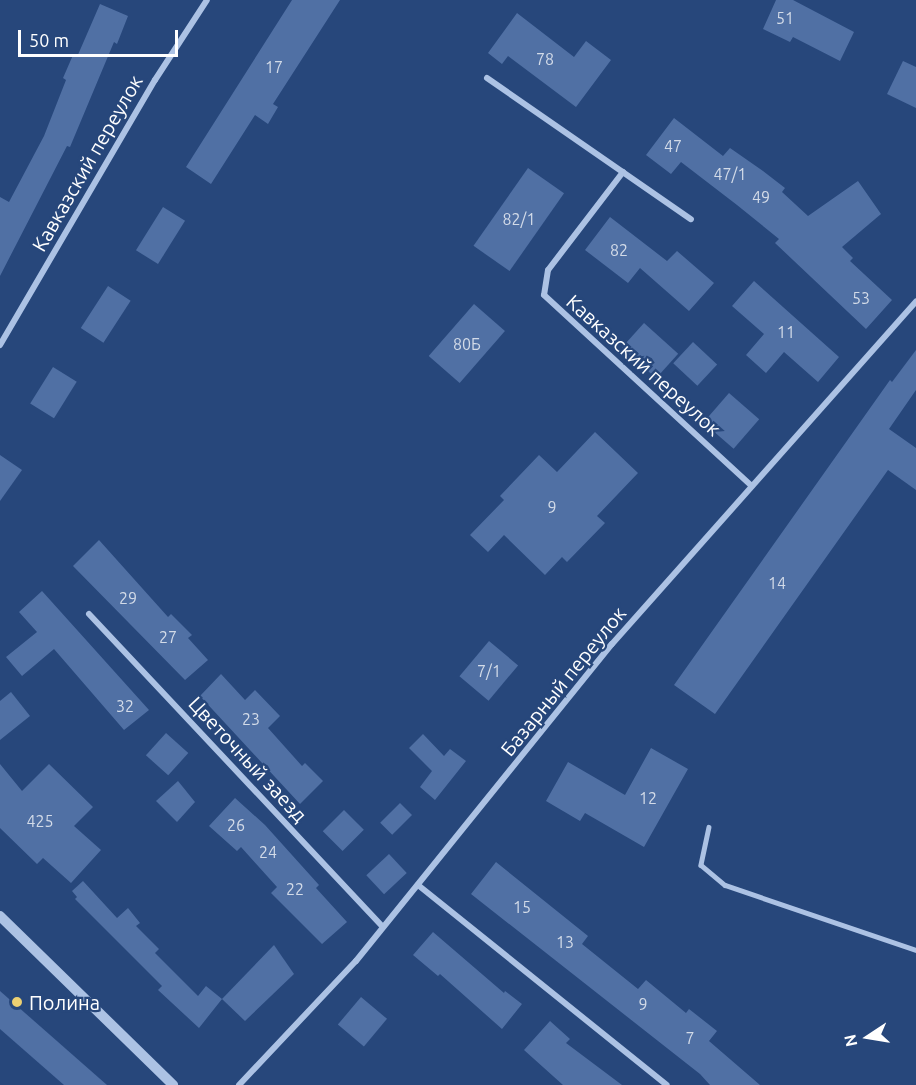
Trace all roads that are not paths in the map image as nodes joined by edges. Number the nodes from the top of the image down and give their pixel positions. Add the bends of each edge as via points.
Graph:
1 (207, 0) edge
2 (487, 78) dead end
3 (623, 172) junction
4 (691, 219) dead end
5 (916, 302) edge
6 (0, 345) edge
7 (752, 486) junction
8 (89, 614) dead end
9 (709, 827) dead end
10 (418, 885) junction
11 (0, 916) edge
12 (383, 927) junction
13 (916, 950) edge
14 (173, 1085) edge
15 (239, 1085) edge
16 (667, 1085) edge

1 - 6 street, Кавказский переулок via 155,80
2 - 3 street
3 - 4 street
3 - 7 street, Кавказский переулок via 548,270 544,295
5 - 7 street, Базарный переулок
7 - 10 street, Базарный переулок via 612,644
8 - 12 street, Цветочный заезд
9 - 13 lane via 701,865 725,885
10 - 12 street, Базарный переулок
10 - 16 street
11 - 14 street
12 - 15 street, Базарный переулок

